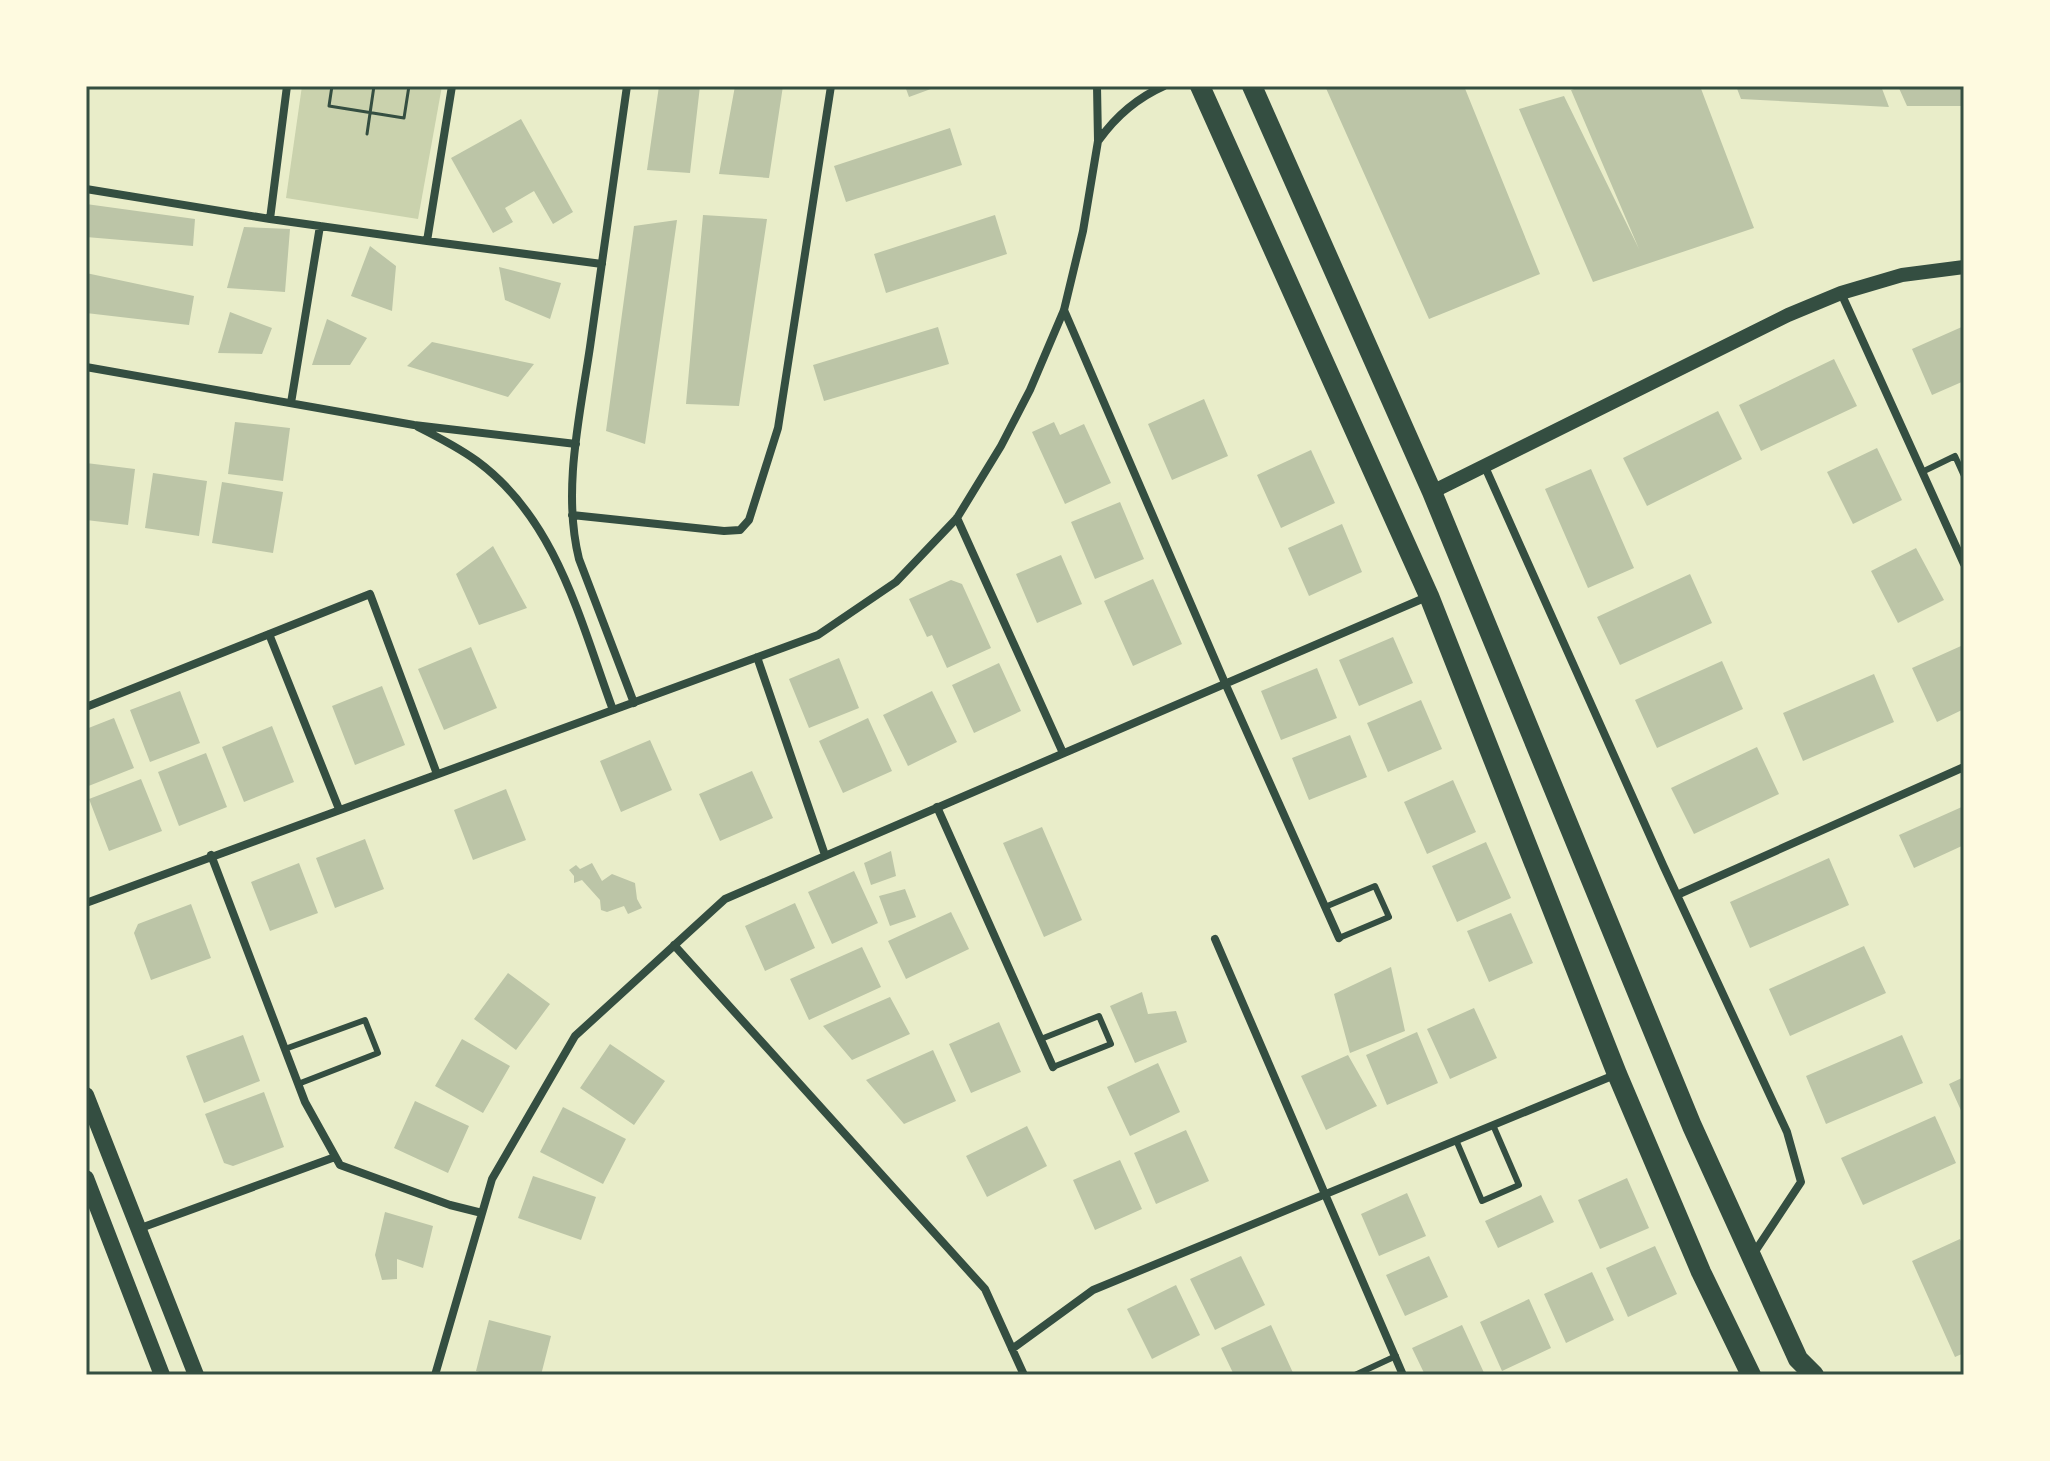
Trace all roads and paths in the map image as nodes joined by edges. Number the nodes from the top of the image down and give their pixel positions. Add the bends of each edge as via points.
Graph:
1 (287, 86) edge
2 (332, 86) edge
3 (374, 86) edge
4 (409, 86) edge
5 (452, 86) edge
6 (627, 86) edge
7 (831, 86) edge
8 (1097, 86) edge
9 (1164, 86) edge
10 (1200, 86) edge
11 (1252, 86) edge
12 (370, 112) junction
13 (367, 134) dead end
14 (1098, 141) junction
15 (86, 189) edge
16 (270, 219) junction
17 (320, 226) junction
18 (427, 241) junction
19 (602, 264) junction
20 (1964, 267) edge
21 (1841, 293) junction
22 (1064, 310) junction
23 (86, 367) edge
24 (291, 403) junction
25 (414, 425) junction
26 (576, 444) junction
27 (1485, 467) junction
28 (1922, 472) junction
29 (1964, 476) edge
30 (1432, 492) junction
31 (572, 515) junction
32 (957, 518) junction
33 (1964, 564) edge
34 (1429, 596) junction
35 (269, 634) junction
36 (757, 657) junction
37 (1225, 683) junction
38 (634, 703) junction
39 (86, 707) edge
40 (613, 710) junction
41 (1063, 753) junction
42 (1964, 767) edge
43 (437, 774) junction
44 (937, 807) junction
45 (339, 809) junction
46 (211, 855) junction
47 (825, 855) junction
48 (1677, 895) junction
49 (86, 903) edge
50 (1325, 907) junction
51 (1339, 938) joint
52 (1215, 939) dead end
53 (674, 945) junction
54 (1041, 1039) junction
55 (285, 1049) junction
56 (1053, 1067) joint
57 (1617, 1074) junction
58 (298, 1084) junction
59 (86, 1095) edge
60 (1493, 1125) junction
61 (1456, 1140) junction
62 (335, 1157) junction
63 (86, 1178) edge
64 (1327, 1194) junction
65 (482, 1213) junction
66 (138, 1229) junction
67 (1751, 1257) junction
68 (1012, 1349) junction
69 (1396, 1356) junction
70 (1747, 1374) edge
71 (162, 1375) edge
72 (196, 1375) edge
73 (435, 1375) edge
74 (1024, 1375) edge
75 (1355, 1375) edge
76 (1403, 1375) edge
77 (1814, 1375) edge

1 - 16 street
2 - 12 path via 329,106
3 - 12 path
4 - 12 path via 404,118
5 - 18 street
6 - 19 street
7 - 31 street via 778,428 749,520 740,530 724,531
8 - 14 street
9 - 14 street via 1132,104
10 - 34 main road
11 - 30 main road
12 - 13 path
14 - 22 street
15 - 16 street
16 - 17 street
17 - 18 street
17 - 24 street
18 - 19 street
19 - 26 street
20 - 21 street via 1902,275
21 - 27 street
21 - 28 street
22 - 32 street via 1030,390
22 - 37 street
23 - 24 street
24 - 25 street
25 - 26 street
25 - 40 street via 478,462 511,492 545,537
26 - 31 street
27 - 30 street
27 - 48 street
28 - 29 lane via 1955,456
28 - 33 street
30 - 67 main road via 1692,1126
31 - 38 street via 579,559
32 - 36 street via 896,582 818,635
32 - 41 street
34 - 37 street
34 - 57 main road
35 - 39 street
35 - 43 street via 370,594
35 - 45 street
36 - 38 street
36 - 47 street
37 - 41 street
37 - 50 street
38 - 40 street
40 - 43 street
41 - 44 street
42 - 48 street
43 - 45 street
44 - 47 street
44 - 54 street
45 - 46 street
46 - 49 street
46 - 55 street
47 - 53 street via 725,899
48 - 67 street via 1787,1132 1801,1182
50 - 51 street
50 - 51 lane via 1375,886 1389,917
52 - 64 street
53 - 65 street via 575,1036 492,1179
53 - 68 street via 985,1289
54 - 56 street
54 - 56 lane via 1099,1016 1111,1044
55 - 58 street
55 - 58 lane via 365,1020 378,1053
57 - 60 street
57 - 70 main road
58 - 62 street
59 - 66 main road
60 - 61 street
60 - 61 lane via 1519,1185 1482,1201
61 - 64 street
62 - 65 street via 340,1165
62 - 66 street
63 - 71 main road
64 - 68 street via 1093,1290
64 - 69 street
65 - 73 street
66 - 72 main road
67 - 77 main road via 1798,1359
68 - 74 street
69 - 75 lane
69 - 76 street

